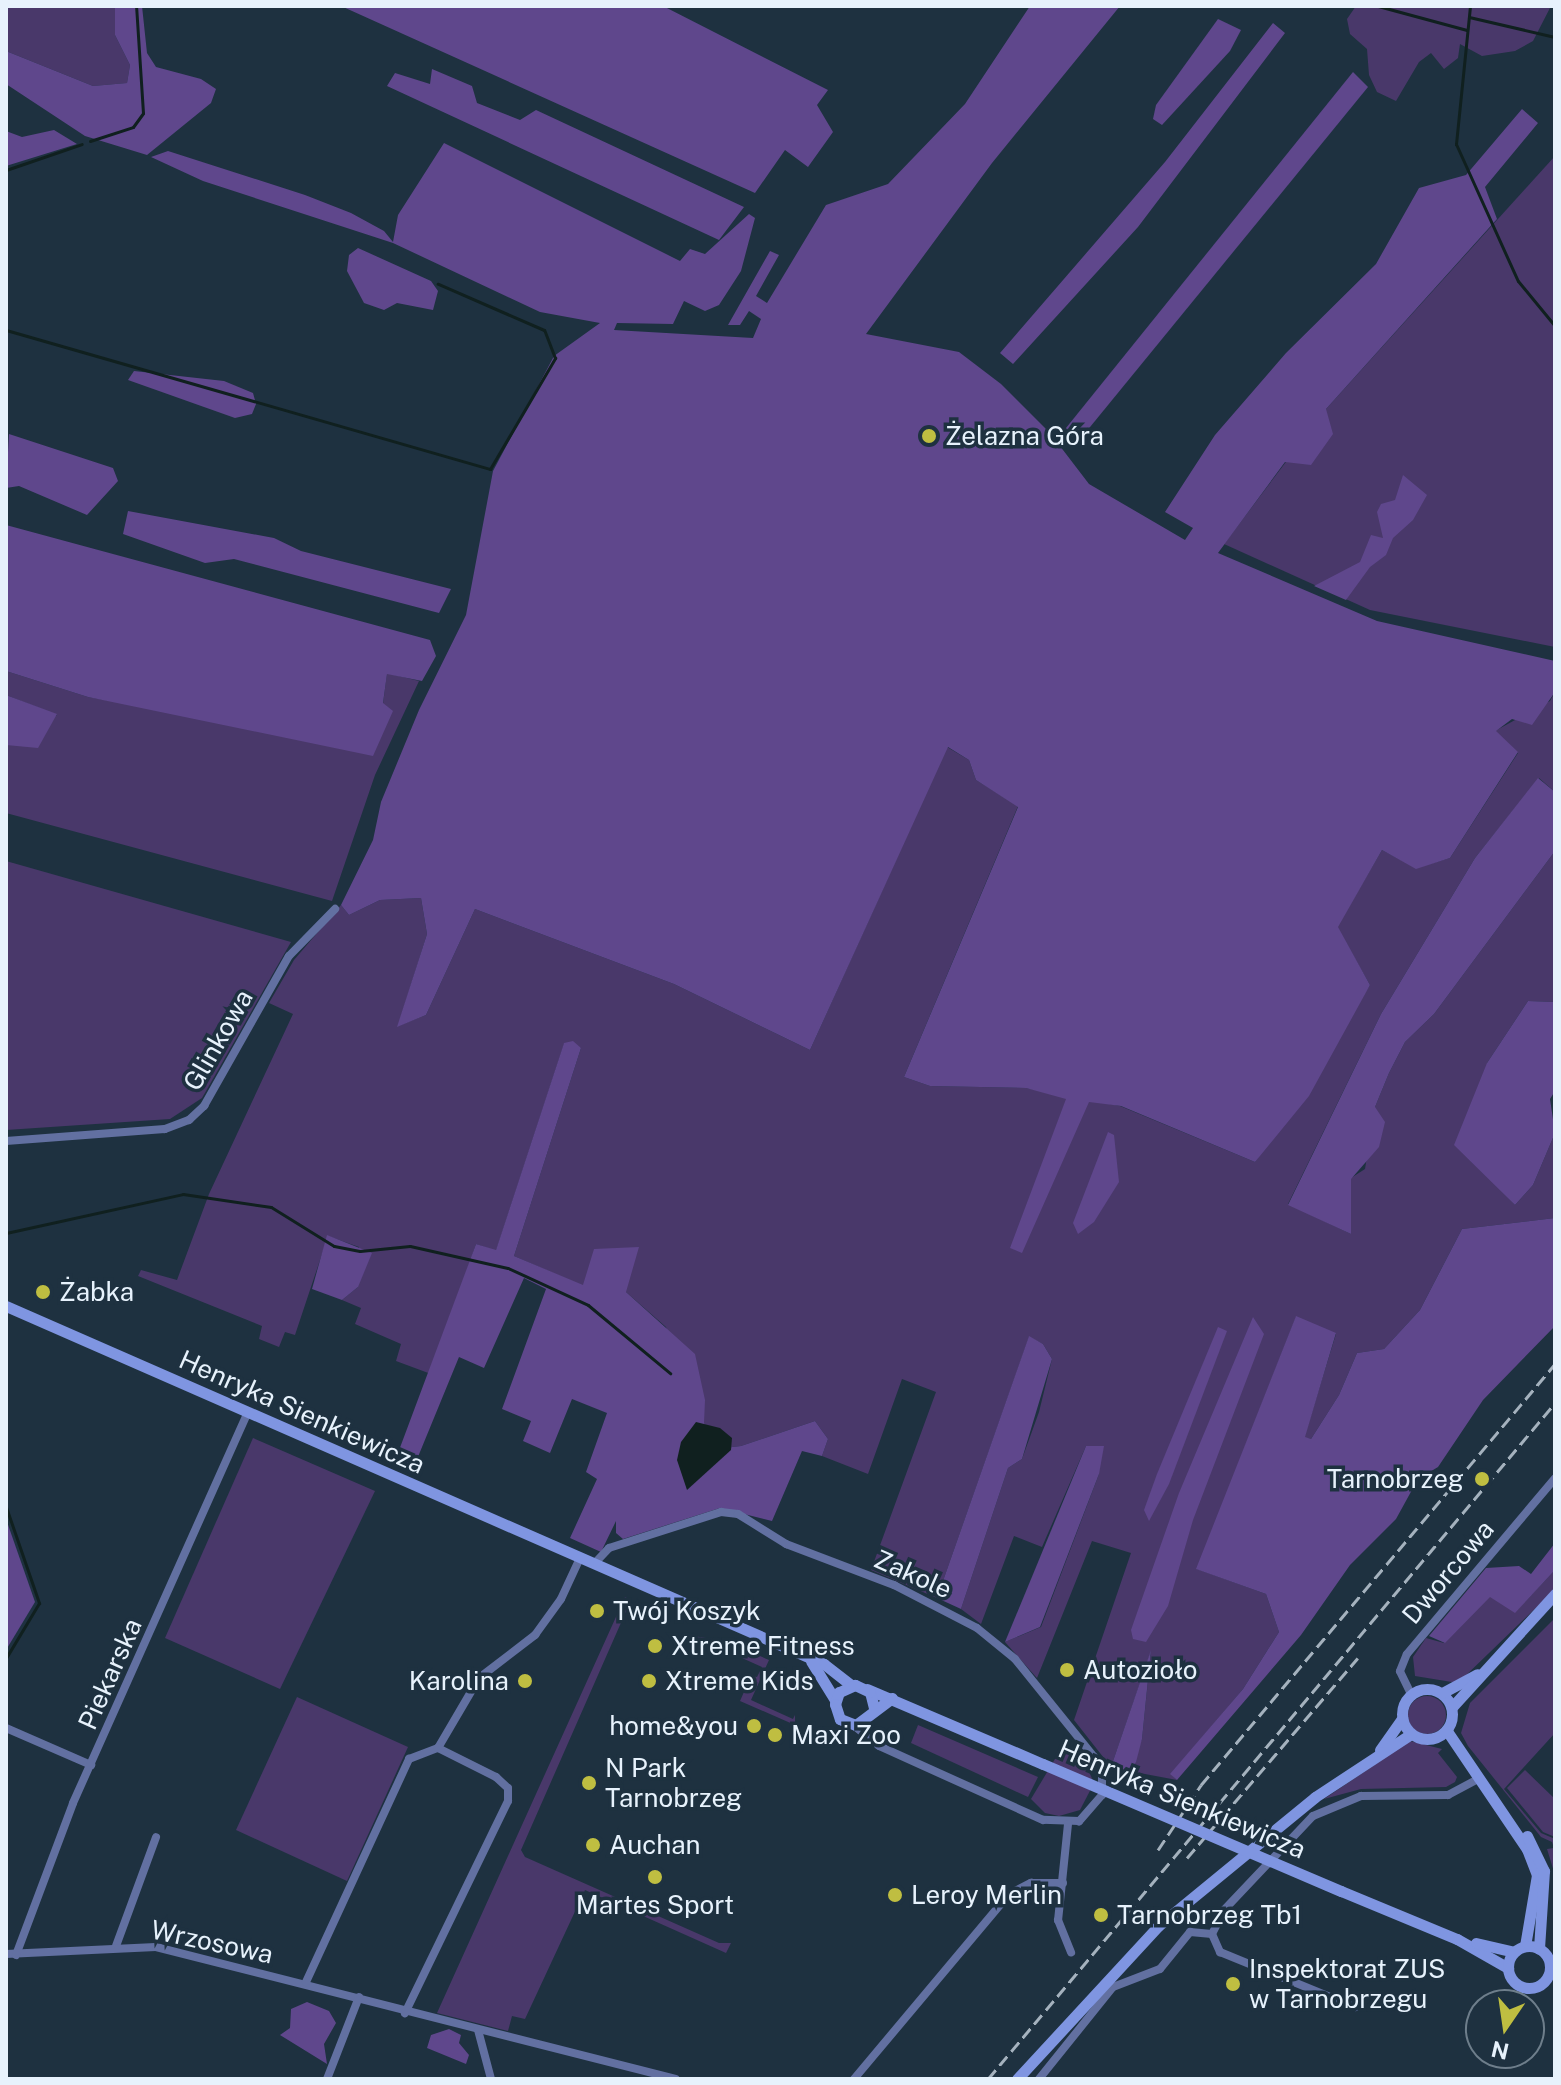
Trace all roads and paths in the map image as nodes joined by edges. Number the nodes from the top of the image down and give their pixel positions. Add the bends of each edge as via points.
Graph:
1 (335, 909) dead end
2 (6, 1141) edge
3 (6, 1306) edge
4 (248, 1412) junction
5 (1552, 1480) edge
6 (580, 1558) junction
7 (594, 1564) junction
8 (1555, 1594) edge
9 (808, 1658) junction
10 (1477, 1674) junction
11 (851, 1685) junction
12 (867, 1689) junction
13 (1442, 1693) junction
14 (1411, 1694) junction
15 (892, 1698) junction
16 (835, 1700) junction
17 (1452, 1707) junction
18 (871, 1714) junction
19 (1402, 1718) junction
20 (852, 1724) junction
21 (6, 1728) edge
22 (1411, 1734) junction
23 (1443, 1734) junction
24 (868, 1738) junction
25 (438, 1748) junction
26 (1380, 1750) junction
27 (91, 1765) junction
28 (1478, 1779) junction
29 (1500, 1806) junction
30 (1068, 1824) junction
31 (156, 1837) dead end
32 (1063, 1883) junction
33 (1212, 1934) junction
34 (1457, 1939) junction
35 (116, 1946) junction
36 (1525, 1946) junction
37 (1539, 1949) junction
38 (1514, 1952) junction
39 (1071, 1953) dead end
40 (11, 1954) edge
41 (1508, 1968) junction
42 (1552, 1969) edge
43 (306, 1982) junction
44 (1550, 1982) edge
45 (359, 1997) junction
46 (1355, 2007) dead end
47 (405, 2013) junction
48 (478, 2030) junction
49 (327, 2079) edge
50 (491, 2079) edge
51 (676, 2079) edge
52 (854, 2079) edge
53 (1017, 2079) edge
54 (1039, 2079) edge

1 - 2 street, Glinkowa via 289,956 204,1106 189,1120 165,1129
3 - 4 main road, Henryka Sienkiewicza
4 - 6 main road, Henryka Sienkiewicza
4 - 27 street, Piekarska
5 - 14 street, Dworcowa via 1407,1654 1400,1671
6 - 7 main road, Henryka Sienkiewicza
6 - 25 street via 561,1599 535,1635 479,1678
7 - 9 main road, Henryka Sienkiewicza
7 - 30 street, Zakole via 609,1548 730,1511 786,1544 958,1616 1015,1659 1098,1764 1102,1795 1088,1815
8 - 10 main road
9 - 11 main road, Henryka Sienkiewicza
9 - 16 main road
10 - 13 main road
10 - 17 main road
11 - 12 main road
11 - 16 main road
12 - 15 main road, Henryka Sienkiewicza
12 - 18 main road
13 - 14 main road via 1424,1689
13 - 17 main road
14 - 19 main road
15 - 18 main road
15 - 34 main road, Henryka Sienkiewicza, bridge
16 - 20 main road via 838,1716
17 - 23 main road
18 - 20 main road
18 - 24 street
19 - 22 main road
19 - 26 main road
20 - 24 street
21 - 27 street
22 - 23 main road
22 - 26 main road
23 - 28 main road
24 - 30 street via 1034,1817
25 - 43 street via 409,1759
25 - 47 street via 496,1777 508,1788 508,1801
26 - 53 main road via 1265,1836 1158,1926
27 - 40 street, Piekarska
28 - 29 main road
28 - 33 street via 1448,1795 1361,1796 1329,1805 1289,1838 1224,1910
29 - 36 main road via 1537,1875
29 - 37 main road via 1538,1850 1544,1871
30 - 32 street
31 - 35 street
32 - 39 street via 1059,1928
32 - 52 street via 1031,1883 1009,1894
33 - 46 street via 1220,1952
33 - 54 street via 1190,1932 1160,1969 1113,1987
34 - 38 main road, Henryka Sienkiewicza
34 - 41 main road, Henryka Sienkiewicza
35 - 40 street, Wrzosowa
35 - 43 street, Wrzosowa via 156,1947
36 - 37 main road
36 - 38 main road
37 - 42 main road
38 - 41 main road
41 - 44 main road via 1513,1981 1525,1988
42 - 44 main road
43 - 45 street, Wrzosowa
45 - 47 street, Wrzosowa
45 - 49 street
47 - 48 street, Wrzosowa
48 - 50 street
48 - 51 street, Wrzosowa

